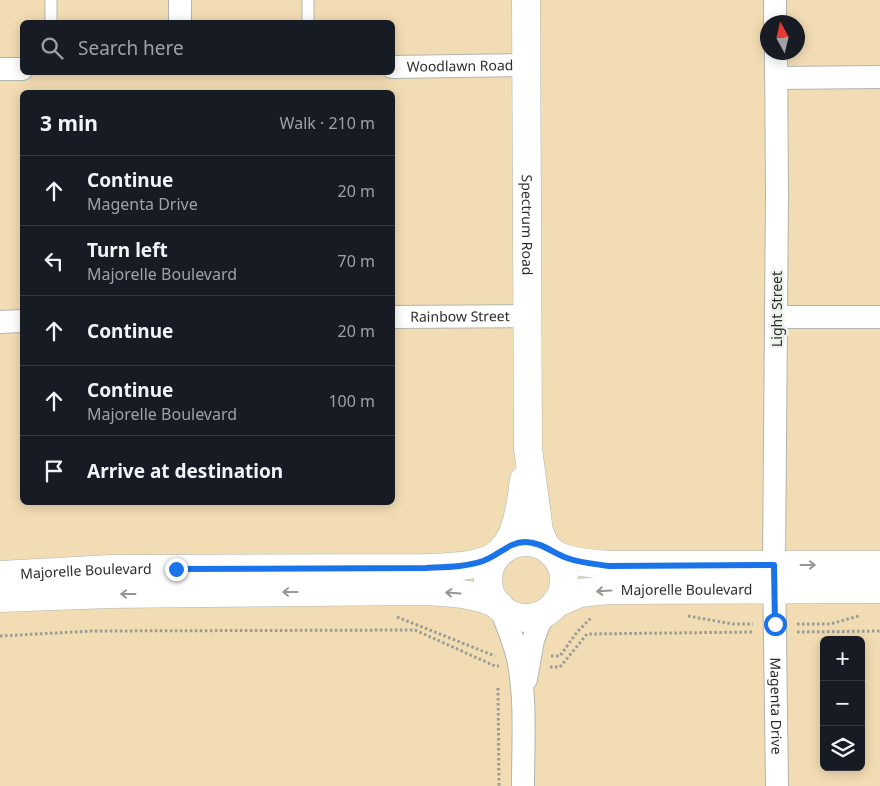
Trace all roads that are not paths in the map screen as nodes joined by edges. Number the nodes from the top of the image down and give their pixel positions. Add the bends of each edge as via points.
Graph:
1 (51, 0) edge
2 (180, 0) edge
3 (308, 0) edge
4 (526, 0) edge
5 (775, 0) edge
6 (775, 15) edge
7 (51, 20) edge
8 (180, 20) edge
9 (308, 20) edge
10 (776, 60) edge
11 (527, 65) junction
12 (395, 67) edge
13 (0, 69) edge
14 (20, 69) edge
15 (880, 77) edge
16 (776, 78) junction
17 (528, 316) junction
18 (395, 317) edge
19 (777, 317) junction
20 (880, 317) edge
21 (20, 321) edge
22 (0, 322) edge
23 (528, 449) junction
24 (500, 552) junction
25 (551, 552) junction
26 (880, 565) edge
27 (0, 575) edge
28 (774, 577) junction
29 (880, 589) edge
30 (0, 598) edge
31 (499, 606) junction
32 (553, 606) junction
33 (519, 664) junction
34 (523, 786) edge
35 (777, 786) edge

1 - 7 lane
2 - 8 street
3 - 9 lane
4 - 11 street, Spectrum Road
5 - 6 street
10 - 16 street, Light Street
11 - 12 street, Woodlawn Road
11 - 17 street, Spectrum Road
13 - 14 street
15 - 16 street
16 - 19 street, Light Street
17 - 18 street, Rainbow Street
17 - 23 street, Spectrum Road
19 - 20 street
19 - 28 street, Light Street
21 - 22 street
23 - 24 street, Spectrum Road via 514,529
23 - 25 street, Spectrum Road via 539,531
24 - 25 street via 523,542 536,543
24 - 27 street, Majorelle Boulevard via 462,566 112,570
24 - 31 street via 489,571 488,582
25 - 28 street, Majorelle Boulevard via 609,566
25 - 32 street via 563,570 564,583
28 -> 26 street, Majorelle Boulevard
28 - 29 street, Majorelle Boulevard
28 -> 32 street, Majorelle Boulevard via 595,591 571,596
28 - 35 street, Magenta Drive
31 -> 30 street, Majorelle Boulevard via 467,594 422,591
31 - 32 street via 517,616 530,617
31 - 33 street
32 - 33 street via 539,624
33 - 34 street

